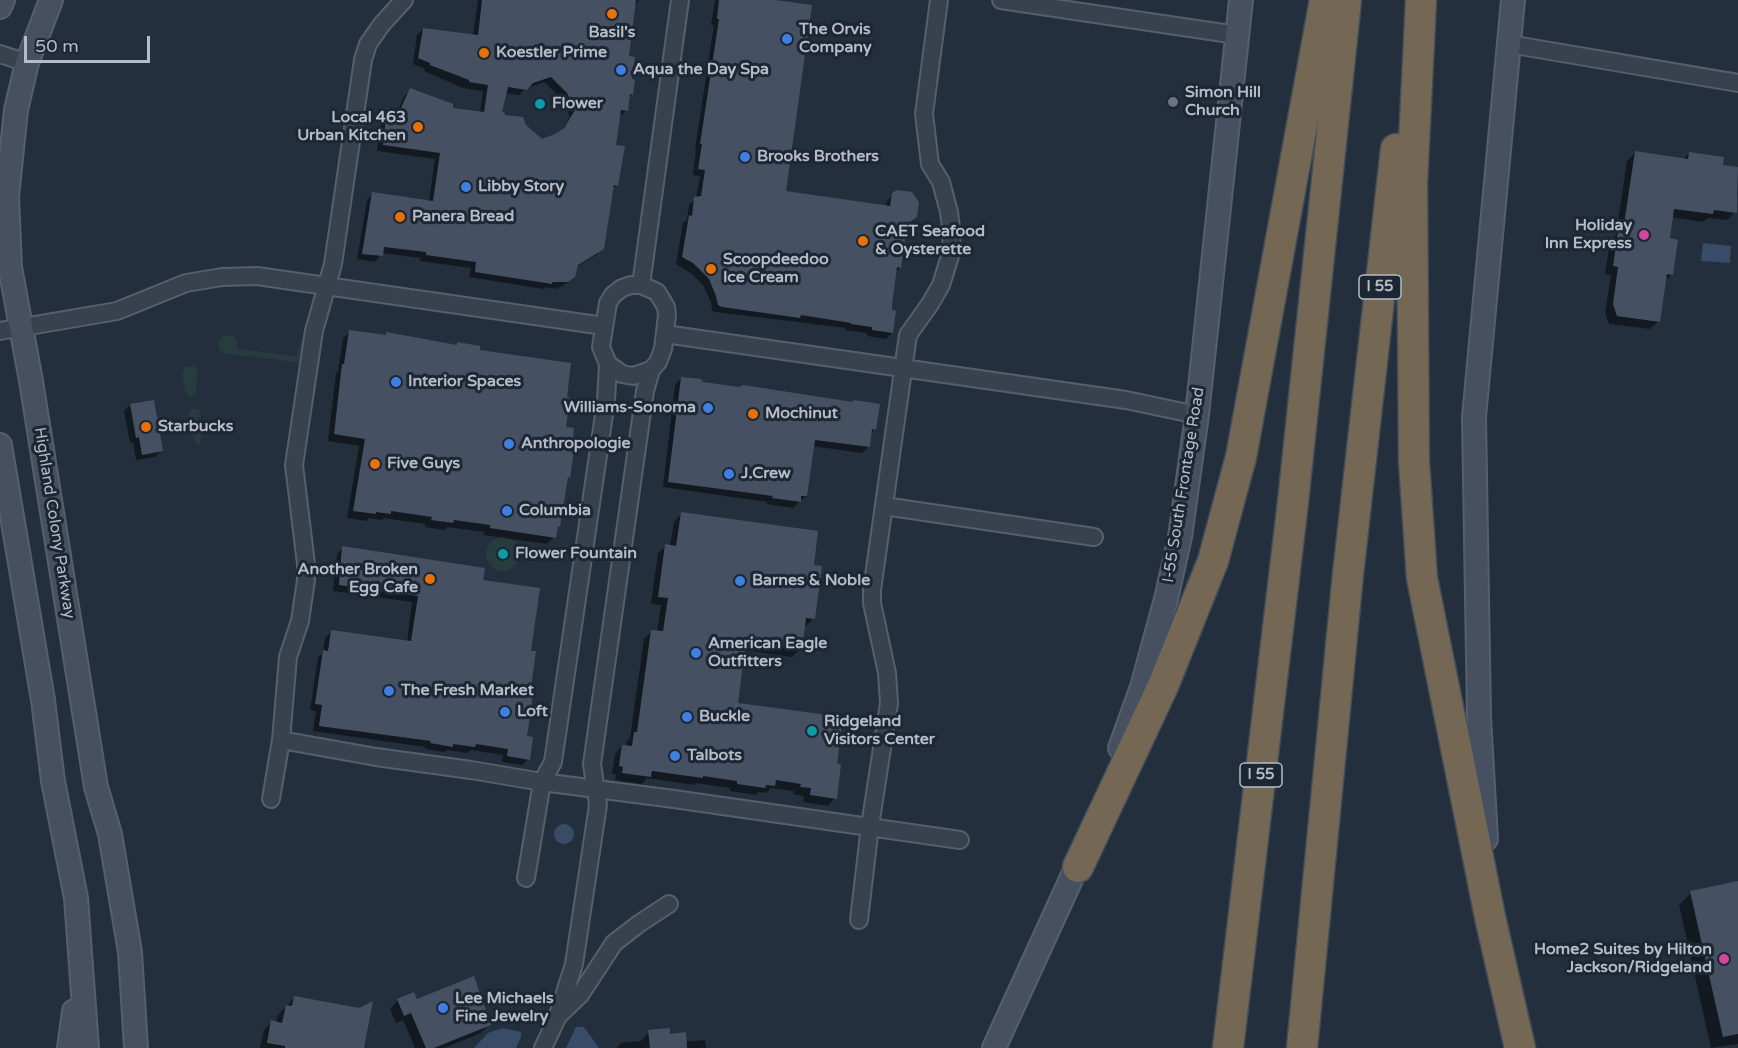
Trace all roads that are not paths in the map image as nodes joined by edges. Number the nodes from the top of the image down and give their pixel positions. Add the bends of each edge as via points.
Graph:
1 (3, 0) edge
2 (51, 0) edge
3 (404, 0) edge
4 (680, 0) edge
5 (939, 0) edge
6 (1001, 0) edge
7 (1241, 0) edge
8 (1325, 0) edge
9 (1346, 0) edge
10 (1413, 0) edge
11 (1421, 0) edge
12 (1514, 0) edge
13 (0, 7) edge
14 (1237, 35) junction
15 (1509, 44) junction
16 (0, 54) edge
17 (27, 63) junction
18 (1738, 83) edge
19 (641, 285) junction
20 (326, 287) junction
21 (604, 326) junction
22 (10, 329) edge
23 (665, 334) junction
24 (608, 364) junction
25 (903, 369) junction
26 (651, 370) junction
27 (1197, 415) junction
28 (0, 445) edge
29 (884, 506) junction
30 (1094, 537) dead end
31 (281, 740) junction
32 (542, 782) junction
33 (595, 789) junction
34 (271, 799) dead end
35 (870, 826) junction
36 (960, 840) dead end
37 (1078, 867) junction
38 (526, 878) dead end
39 (669, 904) dead end
40 (1490, 917) junction
41 (859, 920) dead end
42 (80, 964) junction
43 (556, 1018) junction
44 (137, 1046) edge
45 (69, 1048) edge
46 (87, 1048) edge
47 (543, 1048) edge
48 (994, 1048) edge
49 (1228, 1048) edge
50 (1302, 1048) edge
51 (1520, 1048) edge

1 - 13 street
2 - 17 street, Highland Colony Parkway
3 - 20 street via 368,44 363,60 333,264
4 - 19 street
5 - 25 street via 924,114 930,164 941,182 949,212 950,256 941,285 908,335
6 - 14 street
7 - 14 street, I-55 South Frontage Road
8 - 37 highway via 1241,457 1213,561 1163,686
9 - 49 highway, I 55 via 1293,502
10 - 50 highway, I 55 via 1348,574
11 - 40 highway via 1413,194 1414,462 1422,578
12 - 15 street
14 - 27 street, I-55 South Frontage Road
15 - 18 street
15 - 40 street via 1474,417 1479,717
16 - 17 street
17 - 22 street, Highland Colony Parkway via 16,110 7,197
19 - 21 street via 622,288 613,295
19 - 23 street via 663,299 667,315
20 - 21 street
20 - 22 street via 257,276 222,277 186,283 117,311
20 - 31 street via 314,331 294,465 306,580 300,621 288,657
21 - 24 street via 601,347
22 - 44 street, Highland Colony Parkway via 96,787 110,834 130,952
23 - 25 street
23 - 26 street via 662,353
24 - 26 street via 627,376
24 - 32 street via 606,401 552,762
25 - 27 street via 1126,400
25 - 29 street
26 - 33 street via 592,764
27 - 37 street, I-55 South Frontage Road via 1180,537 1166,598 1142,687
28 - 42 street via 53,781 76,898
29 - 30 street
29 - 35 street via 872,603 887,673 889,703
31 - 32 street
31 - 34 street
32 - 33 street
32 - 38 street
33 - 35 street
33 - 43 street via 598,805 574,964
35 - 36 street
35 - 41 street
37 - 48 street, I-55 South Frontage Road
39 - 43 street via 614,943 579,995
40 - 51 highway
42 - 45 street
42 - 46 street
43 - 47 street

